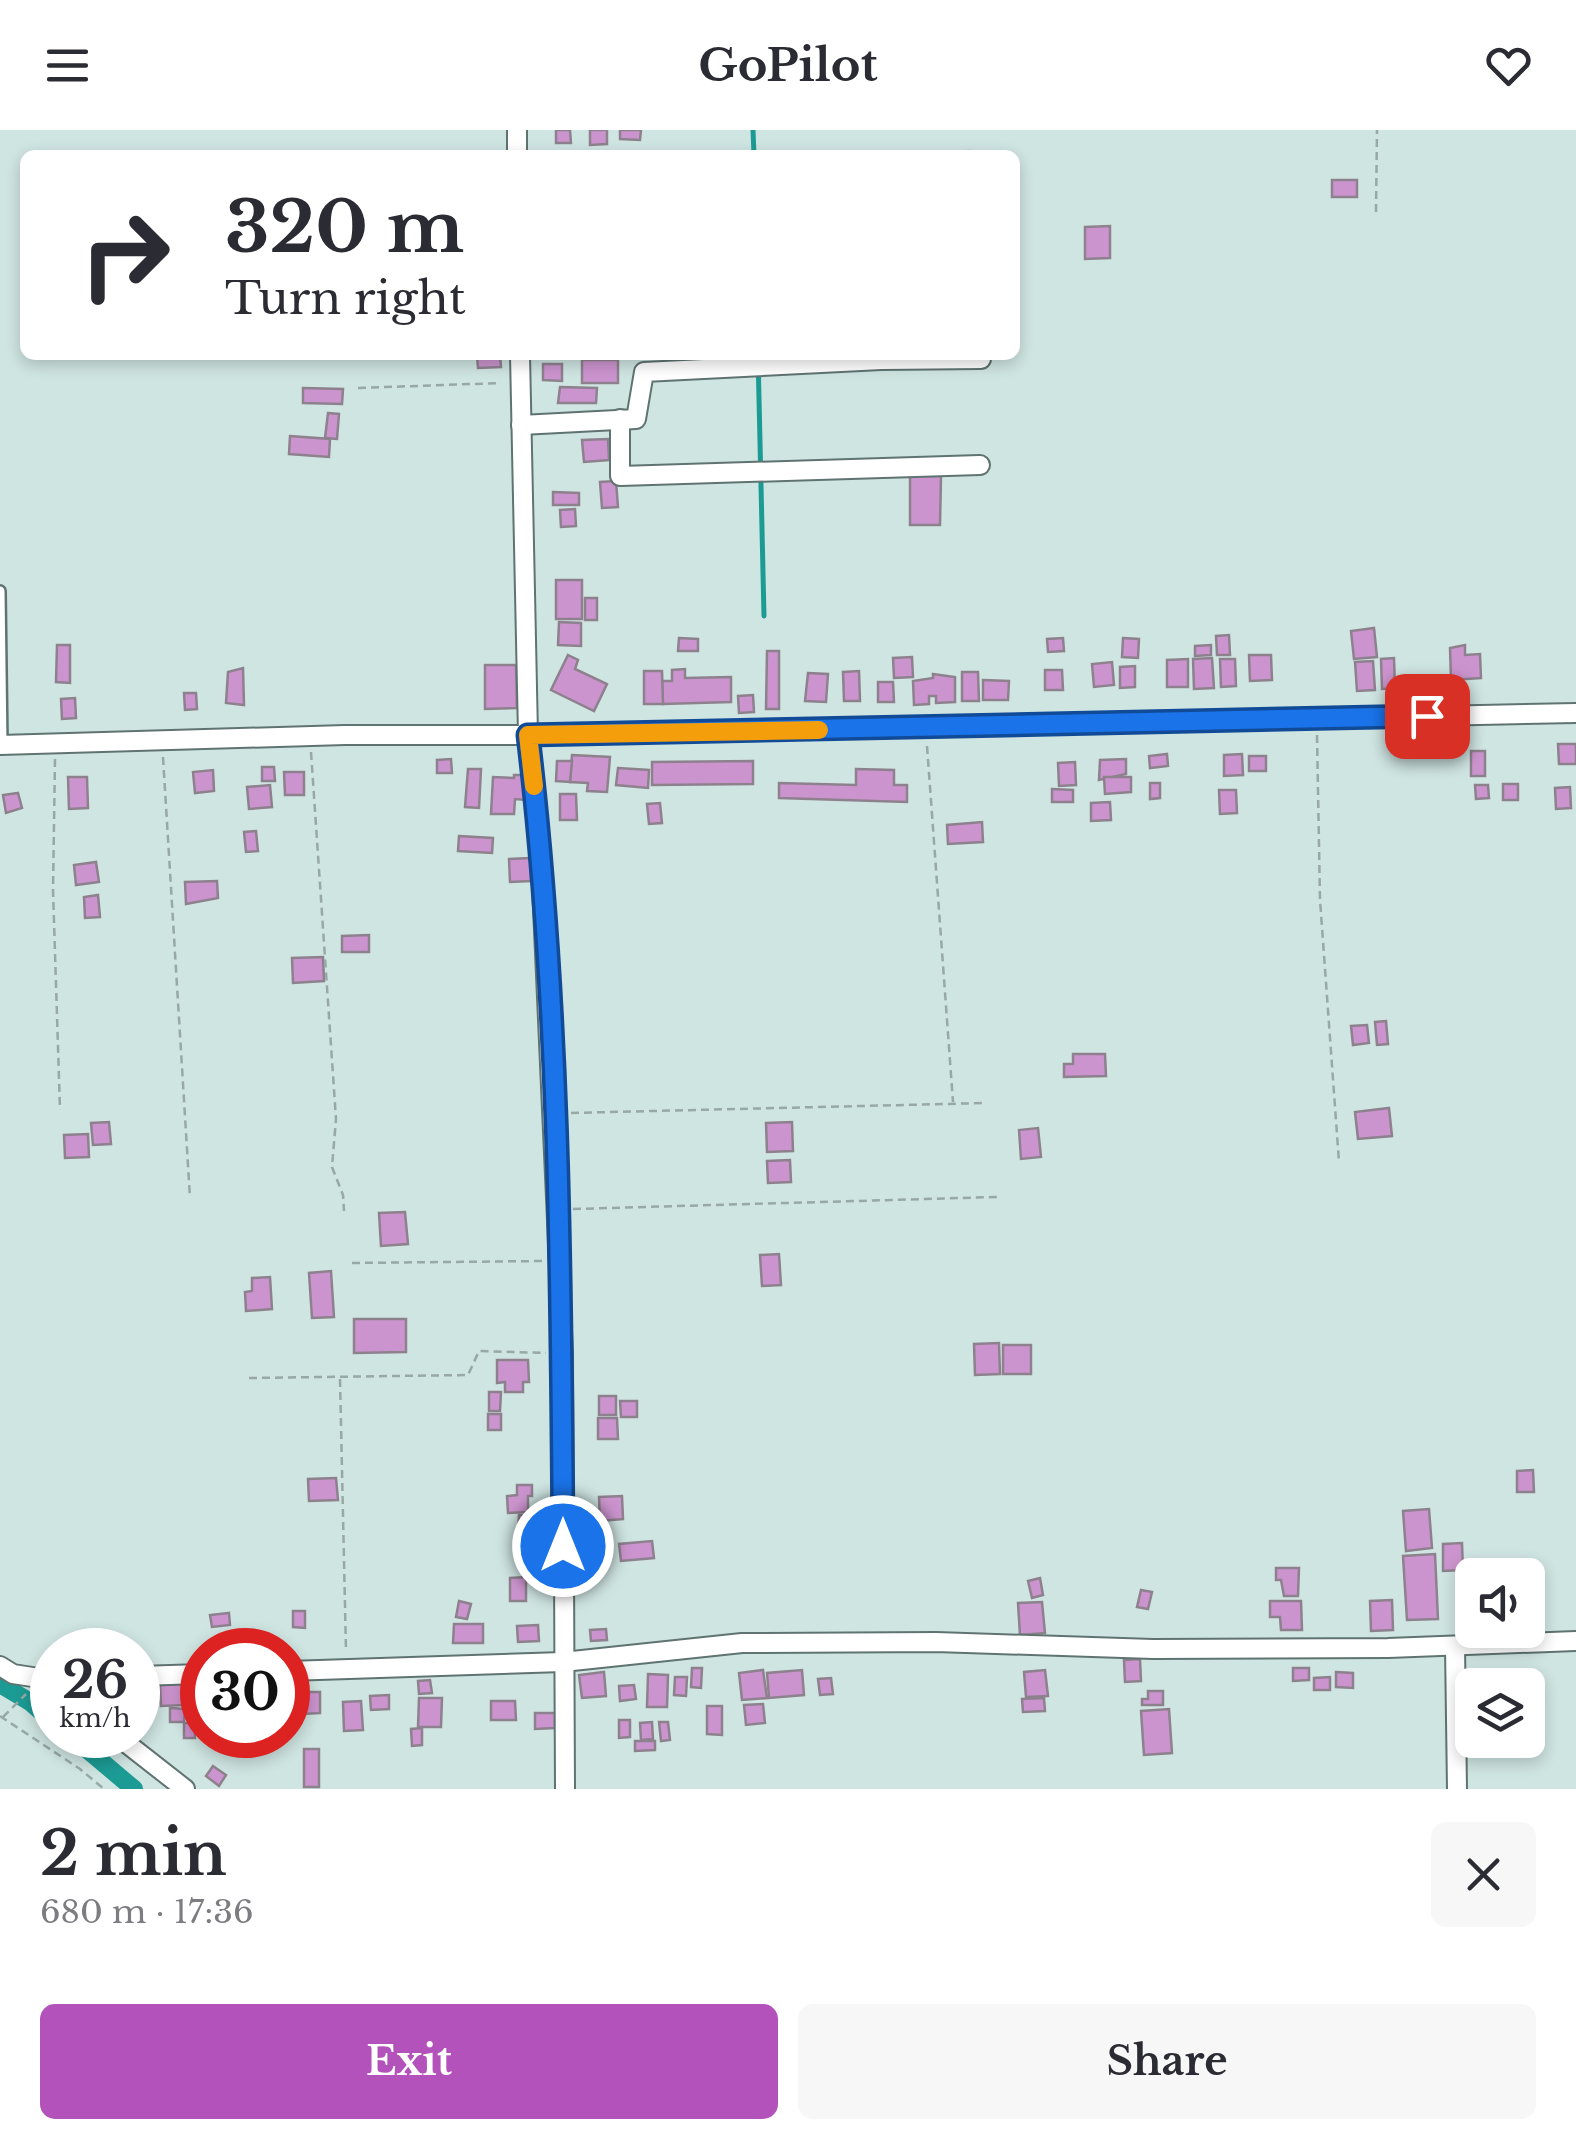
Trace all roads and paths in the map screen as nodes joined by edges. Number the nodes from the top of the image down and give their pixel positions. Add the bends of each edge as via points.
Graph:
1 (1377, 130) edge
2 (1376, 212) dead end
3 (520, 360) edge
4 (882, 360) edge
5 (520, 382) junction
6 (358, 388) dead end
7 (620, 419) junction
8 (521, 425) junction
9 (980, 465) dead end
10 (0, 591) edge
11 (1576, 713) edge
12 (1316, 719) junction
13 (926, 728) junction
14 (528, 735) junction
15 (310, 736) junction
16 (162, 740) junction
17 (56, 743) junction
18 (1, 745) edge
19 (985, 1103) dead end
20 (953, 1104) junction
21 (60, 1110) dead end
22 (554, 1113) junction
23 (1339, 1162) dead end
24 (190, 1198) dead end
25 (996, 1198) dead end
26 (558, 1209) junction
27 (344, 1211) dead end
28 (558, 1261) junction
29 (352, 1263) dead end
30 (562, 1354) junction
31 (250, 1378) dead end
32 (340, 1378) junction
33 (1576, 1641) edge
34 (1545, 1642) edge
35 (1455, 1646) edge
36 (1456, 1648) edge
37 (346, 1662) dead end
38 (563, 1662) junction
39 (0, 1666) edge
40 (310, 1669) edge
41 (30, 1678) edge
42 (30, 1696) edge
43 (1, 1717) edge
44 (146, 1758) edge
45 (104, 1789) edge
46 (186, 1789) edge
47 (565, 1789) edge
48 (1458, 1789) edge

1 - 2 path
3 - 5 street
4 - 7 street via 644,372 636,418
5 - 6 path
5 - 8 street
7 - 8 street
7 - 9 street via 620,476
8 - 14 street
10 - 18 lane
11 - 12 street
12 - 13 street
12 - 23 path via 1320,900
13 - 14 street
13 - 20 path
14 - 15 street
14 - 22 street
15 - 16 street
15 - 27 path via 336,1119 332,1167
16 - 17 street
16 - 24 path
17 - 18 street
17 - 21 path via 52,890
19 - 20 path
20 - 22 path
22 - 26 street
25 - 26 path
26 - 28 street
28 - 29 path
28 - 30 street
30 - 32 path via 480,1352 468,1375
30 - 38 street
31 - 32 path
32 - 37 path
33 - 34 street
35 - 38 street via 742,1642
36 - 48 street
38 - 40 street
38 - 47 street
39 - 41 street
42 - 43 path
43 - 45 path
44 - 46 street

